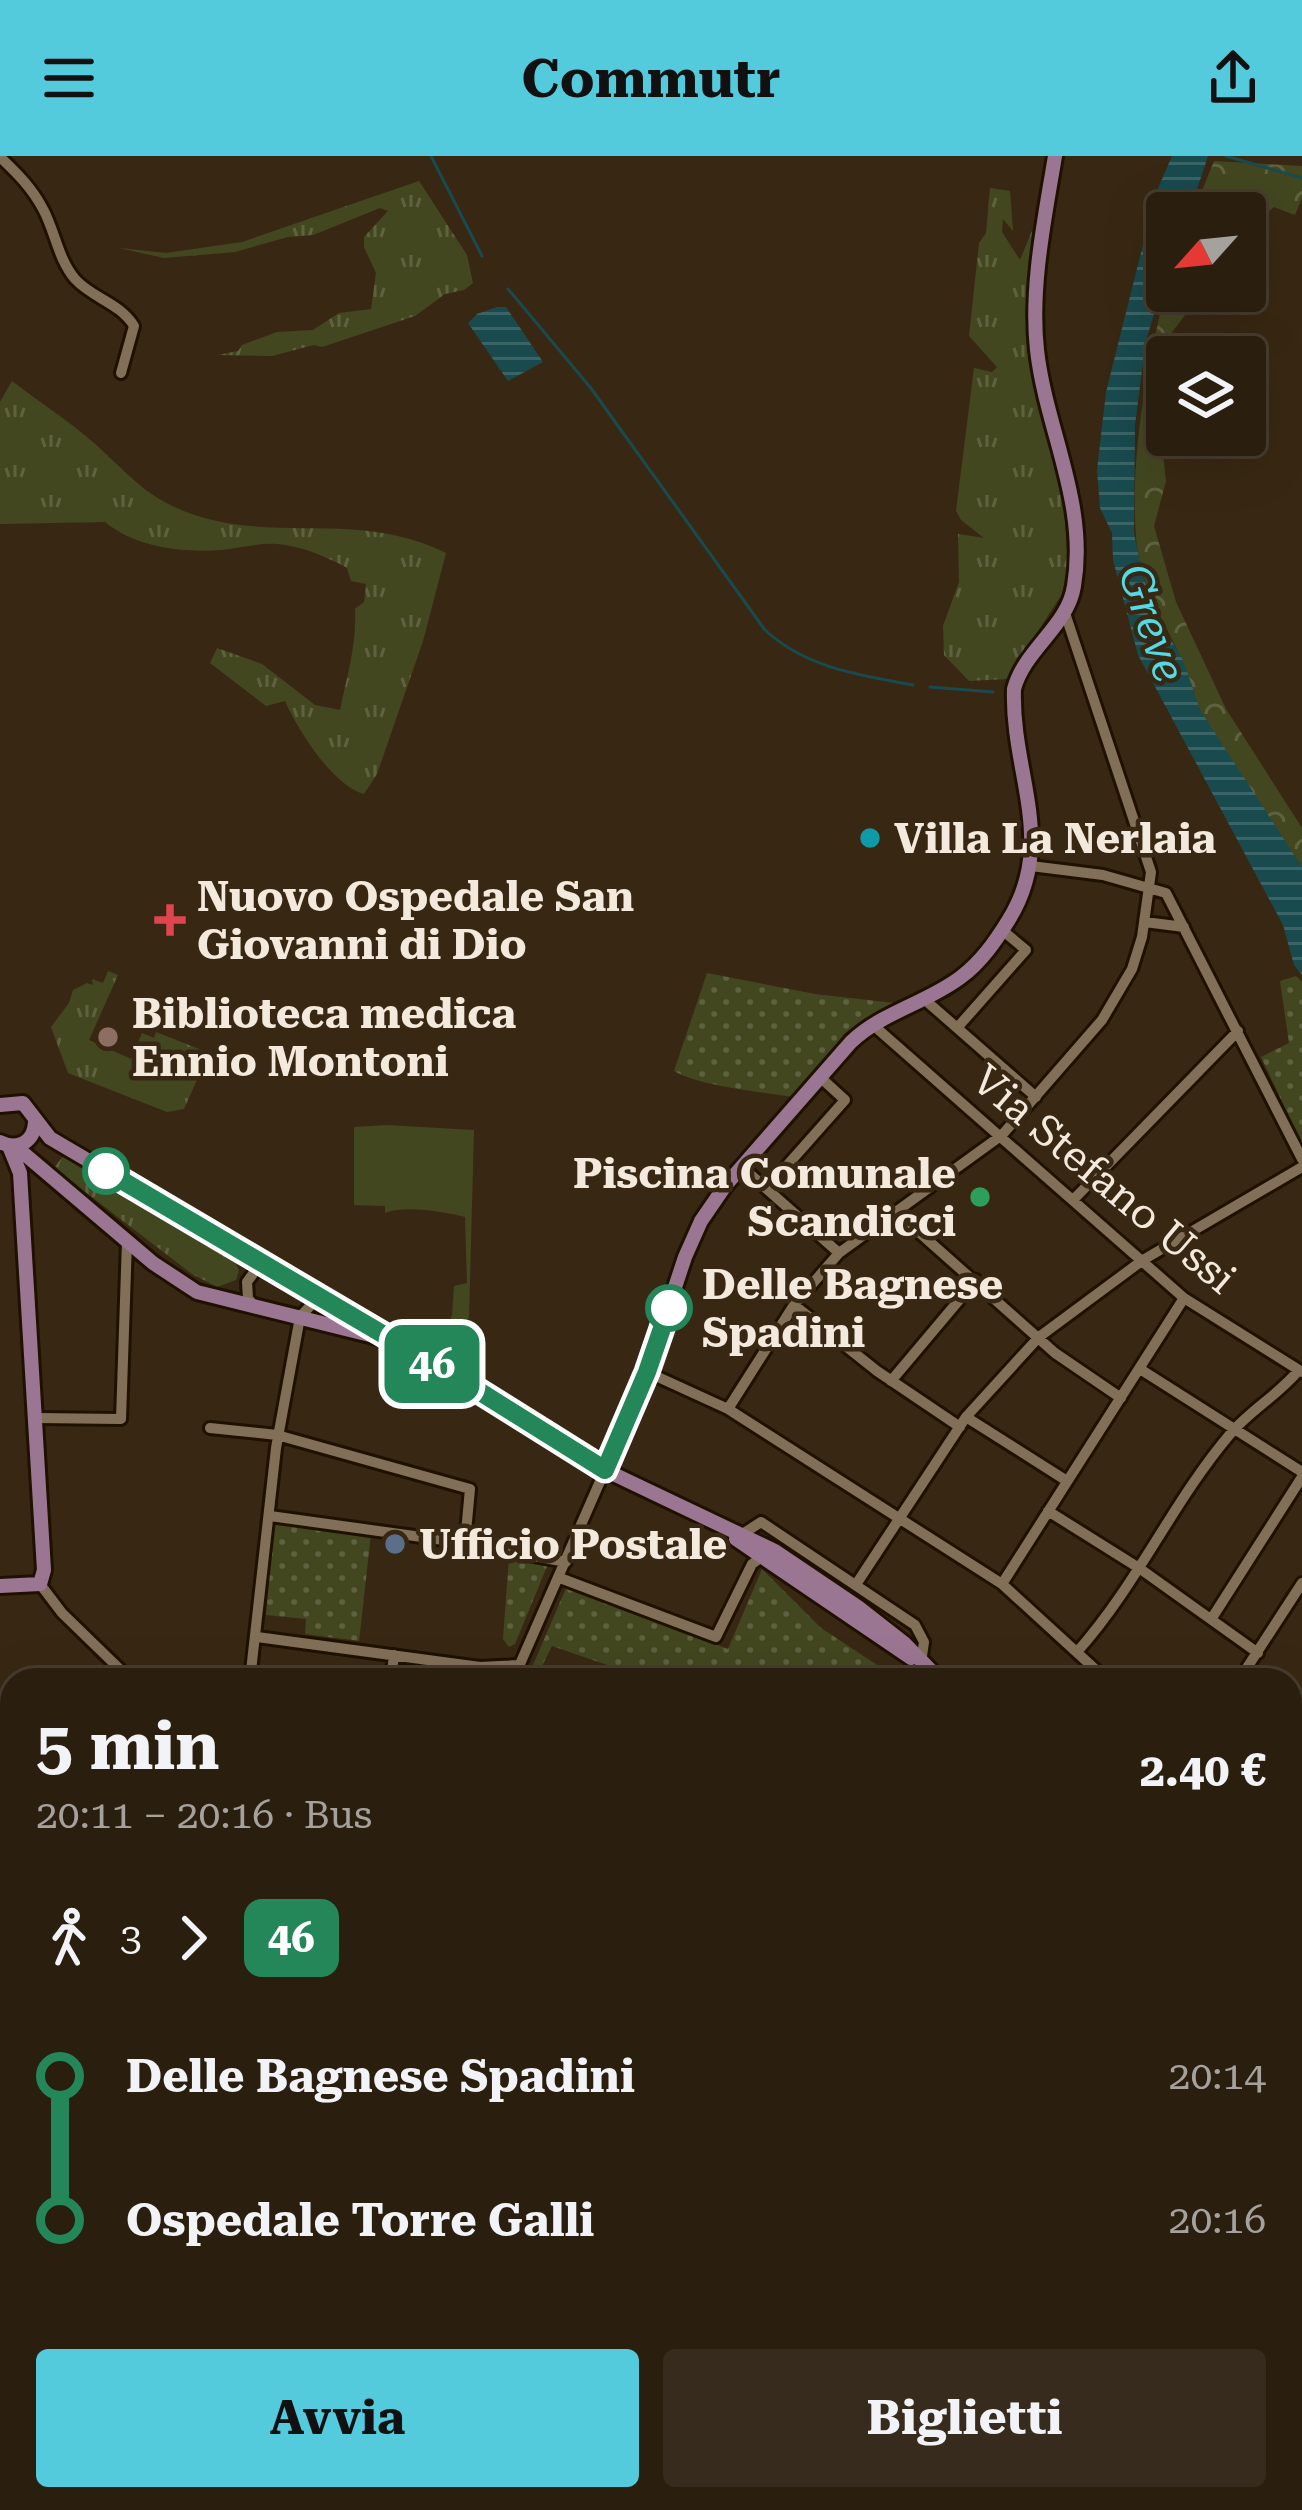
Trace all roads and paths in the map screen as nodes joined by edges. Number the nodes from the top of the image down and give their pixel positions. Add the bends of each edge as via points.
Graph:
1 (1055, 156) edge
2 (0, 158) edge
3 (121, 373) dead end
4 (1064, 610) junction
5 (1031, 866) junction
6 (1152, 886) junction
7 (1145, 922) junction
8 (1184, 927) junction
9 (1002, 930) junction
10 (924, 999) junction
11 (873, 1025) junction
12 (957, 1028) junction
13 (1238, 1031) junction
14 (821, 1078) junction
15 (1036, 1097) junction
16 (3, 1102) edge
17 (35, 1122) junction
18 (1002, 1135) junction
19 (8, 1145) edge
20 (1302, 1163) edge
21 (742, 1167) junction
22 (766, 1189) junction
23 (1074, 1199) junction
24 (895, 1211) junction
25 (127, 1241) junction
26 (838, 1252) junction
27 (1143, 1260) junction
28 (269, 1267) junction
29 (976, 1280) junction
30 (308, 1290) junction
31 (1184, 1298) junction
32 (794, 1305) junction
33 (254, 1306) junction
34 (300, 1317) junction
35 (1039, 1337) junction
36 (395, 1341) junction
37 (1140, 1369) junction
38 (1300, 1371) edge
39 (647, 1372) junction
40 (891, 1381) junction
41 (1121, 1398) junction
42 (728, 1409) junction
43 (37, 1418) junction
44 (963, 1422) junction
45 (210, 1427) dead end
46 (1234, 1429) junction
47 (277, 1435) junction
48 (605, 1470) junction
49 (1302, 1474) edge
50 (1067, 1481) junction
51 (1048, 1511) junction
52 (270, 1516) junction
53 (900, 1516) junction
54 (704, 1518) junction
55 (744, 1533) junction
56 (465, 1543) junction
57 (807, 1552) junction
58 (763, 1556) junction
59 (566, 1562) junction
60 (1139, 1568) junction
61 (796, 1572) junction
62 (560, 1578) junction
63 (1302, 1582) edge
64 (857, 1583) junction
65 (40, 1584) junction
66 (1003, 1584) junction
67 (0, 1586) edge
68 (1212, 1618) junction
69 (257, 1637) junction
70 (1077, 1652) junction
71 (1258, 1653) junction
72 (394, 1655) junction
73 (921, 1664) junction
74 (520, 1665) junction
75 (119, 1668) edge
76 (252, 1668) edge
77 (392, 1668) edge
78 (458, 1668) edge
79 (506, 1668) edge
80 (518, 1668) edge
81 (926, 1668) edge
82 (1094, 1668) edge
83 (1248, 1668) edge

1 - 4 main road via 1036,329 1075,528 1074,591
2 - 3 street via 45,212 75,280 134,326
4 - 5 main road via 1014,689
4 - 6 street
5 - 6 street
5 - 9 main road
6 - 7 street
6 - 8 street via 1170,898
7 - 8 street
7 - 15 street via 1110,1009
8 - 13 street
9 - 10 main road via 970,969
9 - 12 street via 1026,950
10 - 11 main road
10 - 12 street
11 - 14 main road
11 - 18 street, Via Stefano Ussi
12 - 15 street
13 - 20 street
13 - 23 street
14 - 21 main road
14 - 22 street via 844,1100
15 - 18 street
16 - 17 main road via 27,1106
17 - 19 main road via 30,1138
17 - 28 main road
18 - 23 street, Via Stefano Ussi
18 - 24 street
19 - 25 main road
19 - 43 main road via 20,1173
20 - 27 street
21 - 22 street
21 - 39 main road via 692,1240
22 - 26 street
23 - 27 street, Via Stefano Ussi
24 - 26 street
24 - 29 street
25 - 33 main road via 197,1292
25 - 43 street via 121,1419
26 - 32 street
27 - 31 street, Via Stefano Ussi
27 - 35 street
28 - 30 main road
28 - 33 street via 247,1282
29 - 35 street
29 - 40 street
30 - 34 street via 311,1305
30 - 36 main road
31 - 37 street
31 - 38 street, Via Stefano Ussi
32 - 40 street
32 - 42 street
33 - 34 main road
34 - 36 main road
34 - 47 street
35 - 41 street
35 - 44 street
36 - 48 main road
37 - 41 street
37 - 46 street
38 - 46 street
39 - 42 street
39 - 48 main road
40 - 44 street
41 - 50 street
42 - 53 street
43 - 65 main road
44 - 50 street
44 - 53 street
45 - 47 street
46 - 49 street
46 - 60 street
47 - 52 street
47 - 56 street via 470,1489
48 - 54 main road
48 - 59 street
49 - 68 street
50 - 51 street
51 - 60 street
51 - 66 street
52 - 56 street
52 - 69 street
53 - 64 street
53 - 66 street
54 - 55 main road
54 - 58 main road
55 - 57 street via 760,1522
55 - 61 main road
56 - 59 street
57 - 61 street
57 - 64 street
58 - 61 main road
58 - 62 street via 716,1637
59 - 62 street
60 - 68 street
60 - 70 street
61 - 73 main road via 858,1607
62 - 74 street
63 - 71 street
64 - 73 street via 918,1628
65 - 67 main road
65 - 75 street
66 - 70 street
68 - 71 street
69 - 72 street
69 - 76 street
70 - 82 street
71 - 83 street
72 - 77 street
72 - 78 street
73 - 81 main road
74 - 79 street
74 - 80 street

